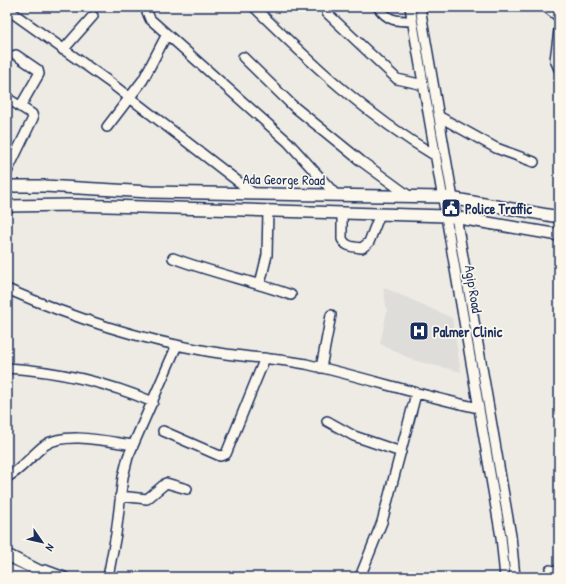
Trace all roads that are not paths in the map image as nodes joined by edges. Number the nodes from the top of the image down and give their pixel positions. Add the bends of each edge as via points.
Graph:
1 (146, 7) edge
2 (254, 7) edge
3 (378, 7) edge
4 (410, 7) edge
5 (420, 7) edge
6 (546, 7) edge
7 (7, 10) edge
8 (327, 13) dead end
9 (93, 16) dead end
10 (559, 17) edge
11 (412, 21) junction
12 (559, 30) edge
13 (167, 34) junction
14 (63, 50) junction
15 (16, 55) dead end
16 (243, 57) dead end
17 (559, 69) edge
18 (424, 85) junction
19 (7, 98) edge
20 (130, 99) junction
21 (20, 107) junction
22 (440, 117) junction
23 (107, 127) dead end
24 (436, 156) junction
25 (534, 162) dead end
26 (7, 172) edge
27 (7, 186) edge
28 (253, 194) junction
29 (336, 195) junction
30 (409, 196) junction
31 (449, 197) junction
32 (7, 206) edge
33 (268, 211) junction
34 (342, 213) junction
35 (380, 214) junction
36 (452, 217) junction
37 (559, 217) edge
38 (559, 235) edge
39 (173, 258) dead end
40 (260, 284) junction
41 (7, 290) edge
42 (291, 294) dead end
43 (331, 315) dead end
44 (177, 345) junction
45 (264, 358) junction
46 (7, 368) edge
47 (321, 368) junction
48 (416, 394) junction
49 (153, 402) junction
50 (479, 408) junction
51 (327, 421) dead end
52 (163, 431) dead end
53 (133, 445) junction
54 (401, 452) junction
55 (7, 476) edge
56 (187, 489) dead end
57 (120, 496) junction
58 (7, 555) edge
59 (32, 568) junction
60 (7, 569) edge
61 (18, 577) edge
62 (25, 577) edge
63 (51, 577) edge
64 (64, 577) edge
65 (108, 577) edge
66 (360, 577) edge
67 (505, 577) edge
68 (515, 577) edge

1 - 13 street via 150,19
2 - 24 street via 343,91 385,124
3 - 11 street via 388,19
4 - 11 street, Agip Road
5 - 22 street, Agip Road
6 - 10 street
7 - 14 street
8 - 18 street via 397,78
9 - 14 street
11 - 18 street, Agip Road
12 - 17 street via 555,60
13 - 20 street via 154,61
13 - 29 street via 288,142
14 - 20 street
15 - 21 street via 38,70 39,74
16 - 30 street via 298,110
18 - 24 street, Agip Road
19 - 21 street
20 - 23 street
20 - 28 street
21 - 26 street via 32,114 33,118
22 - 25 street via 496,148
22 - 31 street, Agip Road
24 - 31 street, Agip Road
27 - 28 main road, Ada George Road
28 - 29 main road, Ada George Road
29 - 30 main road, Ada George Road
30 - 31 main road, Ada George Road
31 - 36 street, Agip Road
31 - 37 main road, Ada George Road
32 - 33 main road via 73,205
33 - 34 main road
33 - 40 street via 266,254
34 - 35 main road
34 - 35 street via 344,243 362,248 369,242
35 - 36 main road
36 - 38 main road
36 - 50 street, Agip Road
36 - 68 street, Agip Road via 511,536
39 - 40 street via 237,280
40 - 42 street
41 - 44 street via 97,325
43 - 47 street
44 - 45 street
44 - 49 street
45 - 47 street
45 - 52 street via 226,454 220,456
46 - 49 street via 78,377 120,388
47 - 48 street
48 - 50 street
48 - 54 street
49 - 53 street
50 - 67 street, Agip Road
51 - 54 street via 354,436
53 - 55 street via 57,438 46,444 19,470
53 - 57 street
54 - 66 street via 382,522
56 - 57 street via 166,483 147,499
57 - 65 street
58 - 59 main road
59 - 63 main road
59 - 64 street via 40,568
60 - 61 street
60 - 62 main road

